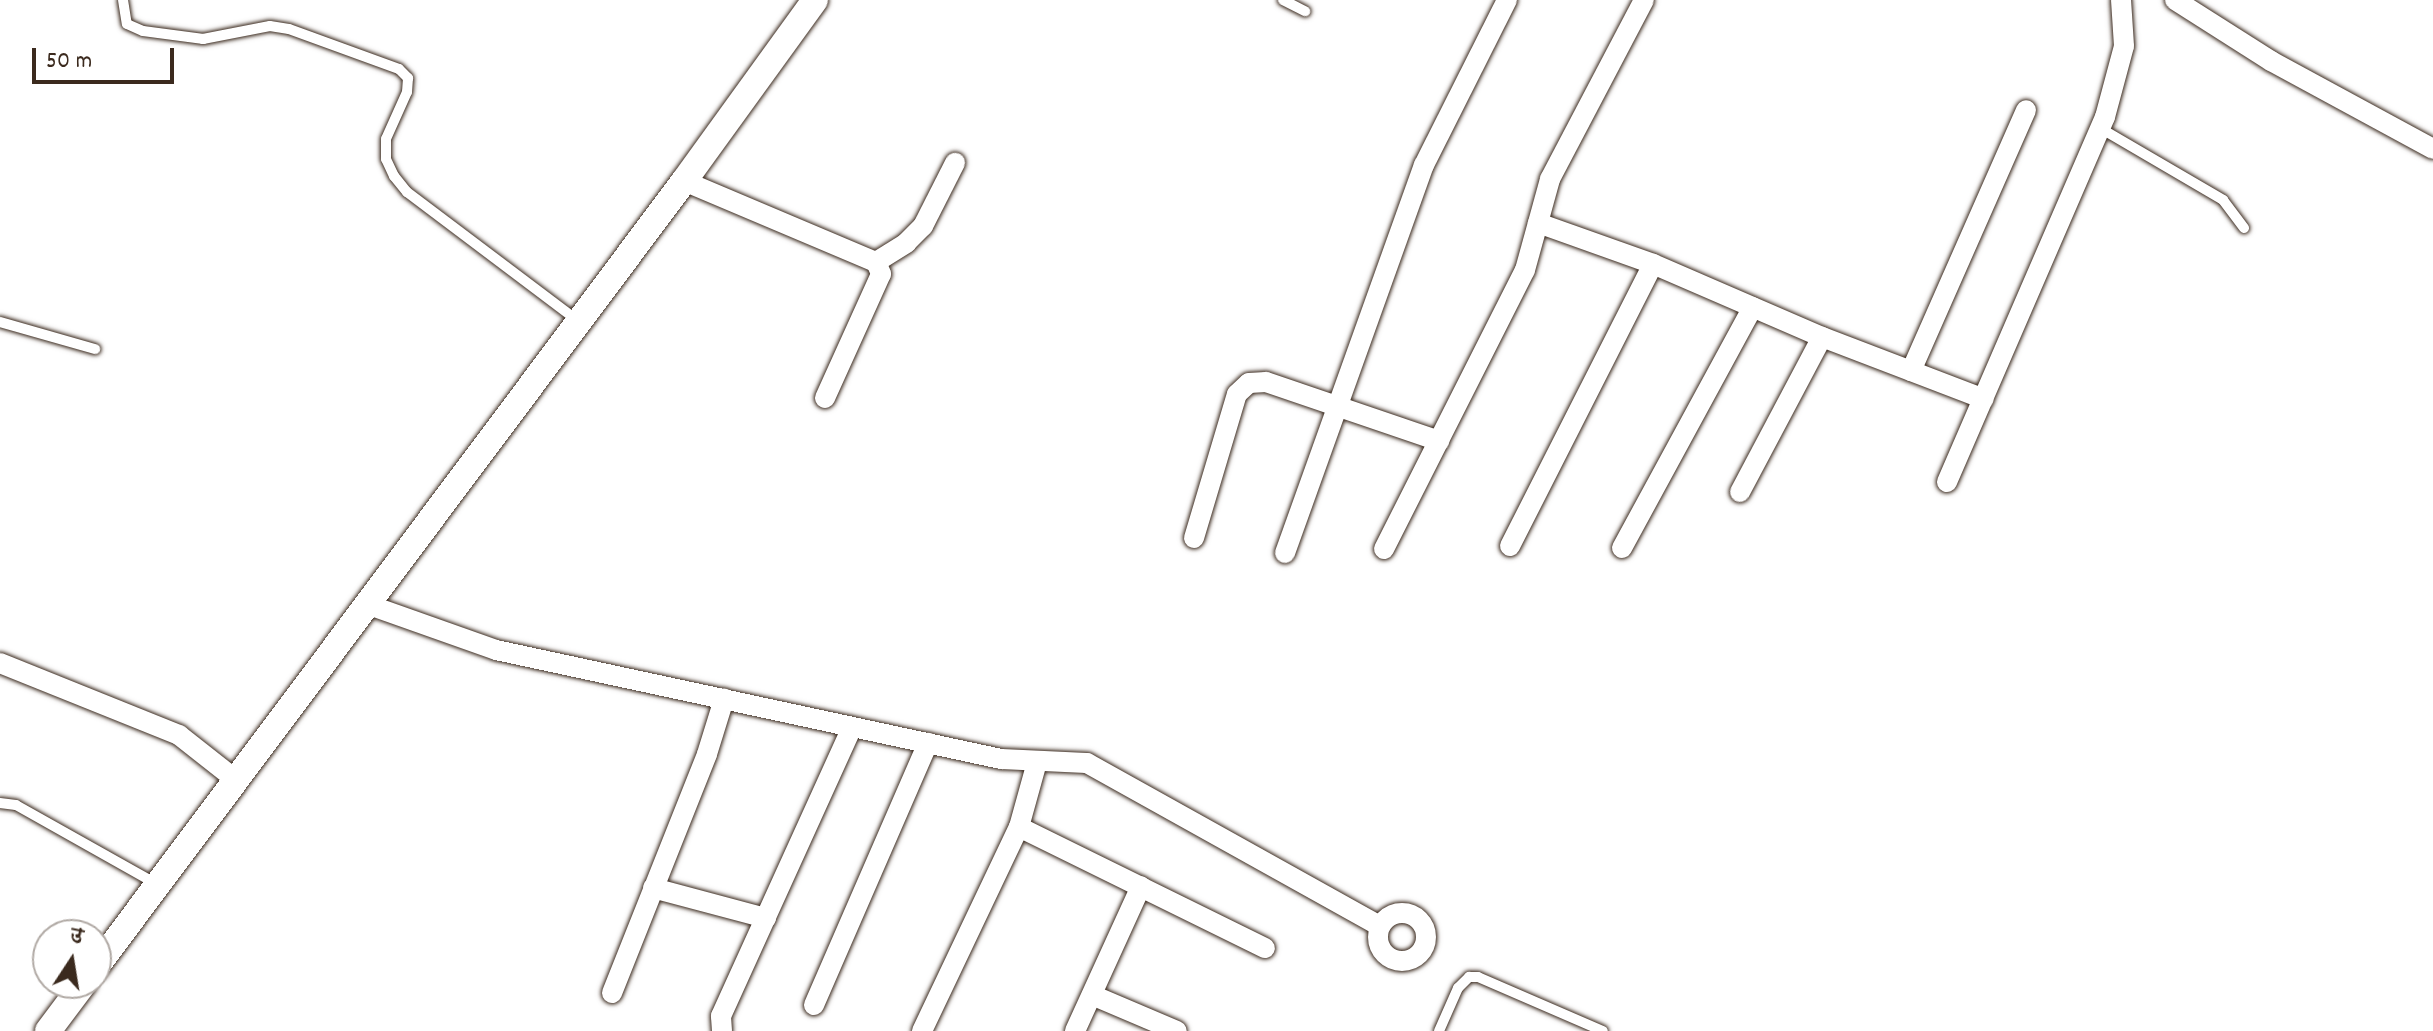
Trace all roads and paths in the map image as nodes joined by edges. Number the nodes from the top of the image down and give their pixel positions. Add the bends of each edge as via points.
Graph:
1 (123, 0) edge
2 (815, 0) edge
3 (1283, 0) edge
4 (1507, 0) edge
5 (1644, 0) edge
6 (2121, 0) edge
7 (2175, 0) edge
8 (1305, 11) dead end
9 (2026, 110) dead end
10 (2100, 128) junction
11 (2433, 149) edge
12 (955, 163) dead end
13 (684, 181) junction
14 (1538, 223) junction
15 (2244, 228) dead end
16 (876, 262) junction
17 (1653, 264) junction
18 (1753, 307) junction
19 (578, 321) junction
20 (0, 322) edge
21 (1822, 337) junction
22 (95, 349) dead end
23 (1911, 371) junction
24 (825, 398) dead end
25 (1984, 399) junction
26 (1336, 406) junction
27 (1439, 441) junction
28 (1947, 482) dead end
29 (1740, 492) dead end
30 (1194, 538) dead end
31 (1510, 546) dead end
32 (1622, 548) dead end
33 (1384, 549) dead end
34 (1285, 553) dead end
35 (369, 605) junction
36 (0, 663) edge
37 (724, 699) junction
38 (852, 727) junction
39 (928, 743) junction
40 (1037, 762) junction
41 (236, 780) junction
42 (0, 803) edge
43 (1019, 827) junction
44 (158, 884) junction
45 (1141, 886) junction
46 (653, 888) junction
47 (766, 918) junction
48 (1380, 926) dead end
49 (112, 946) edge
50 (1265, 948) dead end
51 (612, 993) dead end
52 (1092, 995) junction
53 (72, 999) edge
54 (814, 1005) dead end
55 (48, 1031) edge
56 (722, 1031) edge
57 (922, 1031) edge
58 (1075, 1031) edge
59 (1177, 1031) edge
60 (1439, 1031) edge
61 (1603, 1031) edge

1 - 19 lane via 127,24 143,31 203,39 270,26 399,69 408,78 407,92 386,139 386,159 394,176 407,192
2 - 13 street
3 - 8 lane
4 - 26 street via 1428,155
5 - 14 street via 1550,179
6 - 10 street via 2124,46
7 - 11 street via 2271,61
9 - 23 street
10 - 15 lane via 2223,200
10 - 25 street
12 - 16 street via 923,226
13 - 16 street
13 - 19 street
14 - 17 street
14 - 27 street via 1525,270
16 - 24 street via 881,274
17 - 18 street
17 - 31 street
18 - 21 street
18 - 32 street
19 - 35 street
20 - 22 lane
21 - 23 street
21 - 29 street
23 - 25 street
25 - 28 street
26 - 27 street
26 - 30 street via 1266,382 1249,383 1237,394
26 - 34 street
27 - 33 street
35 - 37 street via 496,650
35 - 41 street
36 - 41 street via 179,735
37 - 38 street
37 - 46 street
38 - 39 street
38 - 47 street
39 - 40 street
39 - 54 street
40 - 43 street
40 - 48 street via 1087,763
41 - 44 street
42 - 44 lane via 16,805
43 - 45 street
43 - 57 street
44 - 49 street
45 - 50 street
45 - 52 street
46 - 47 street
46 - 51 street
47 - 56 street via 721,1016
52 - 58 street
52 - 59 street
53 - 55 street
60 - 61 lane via 1458,988 1469,977

